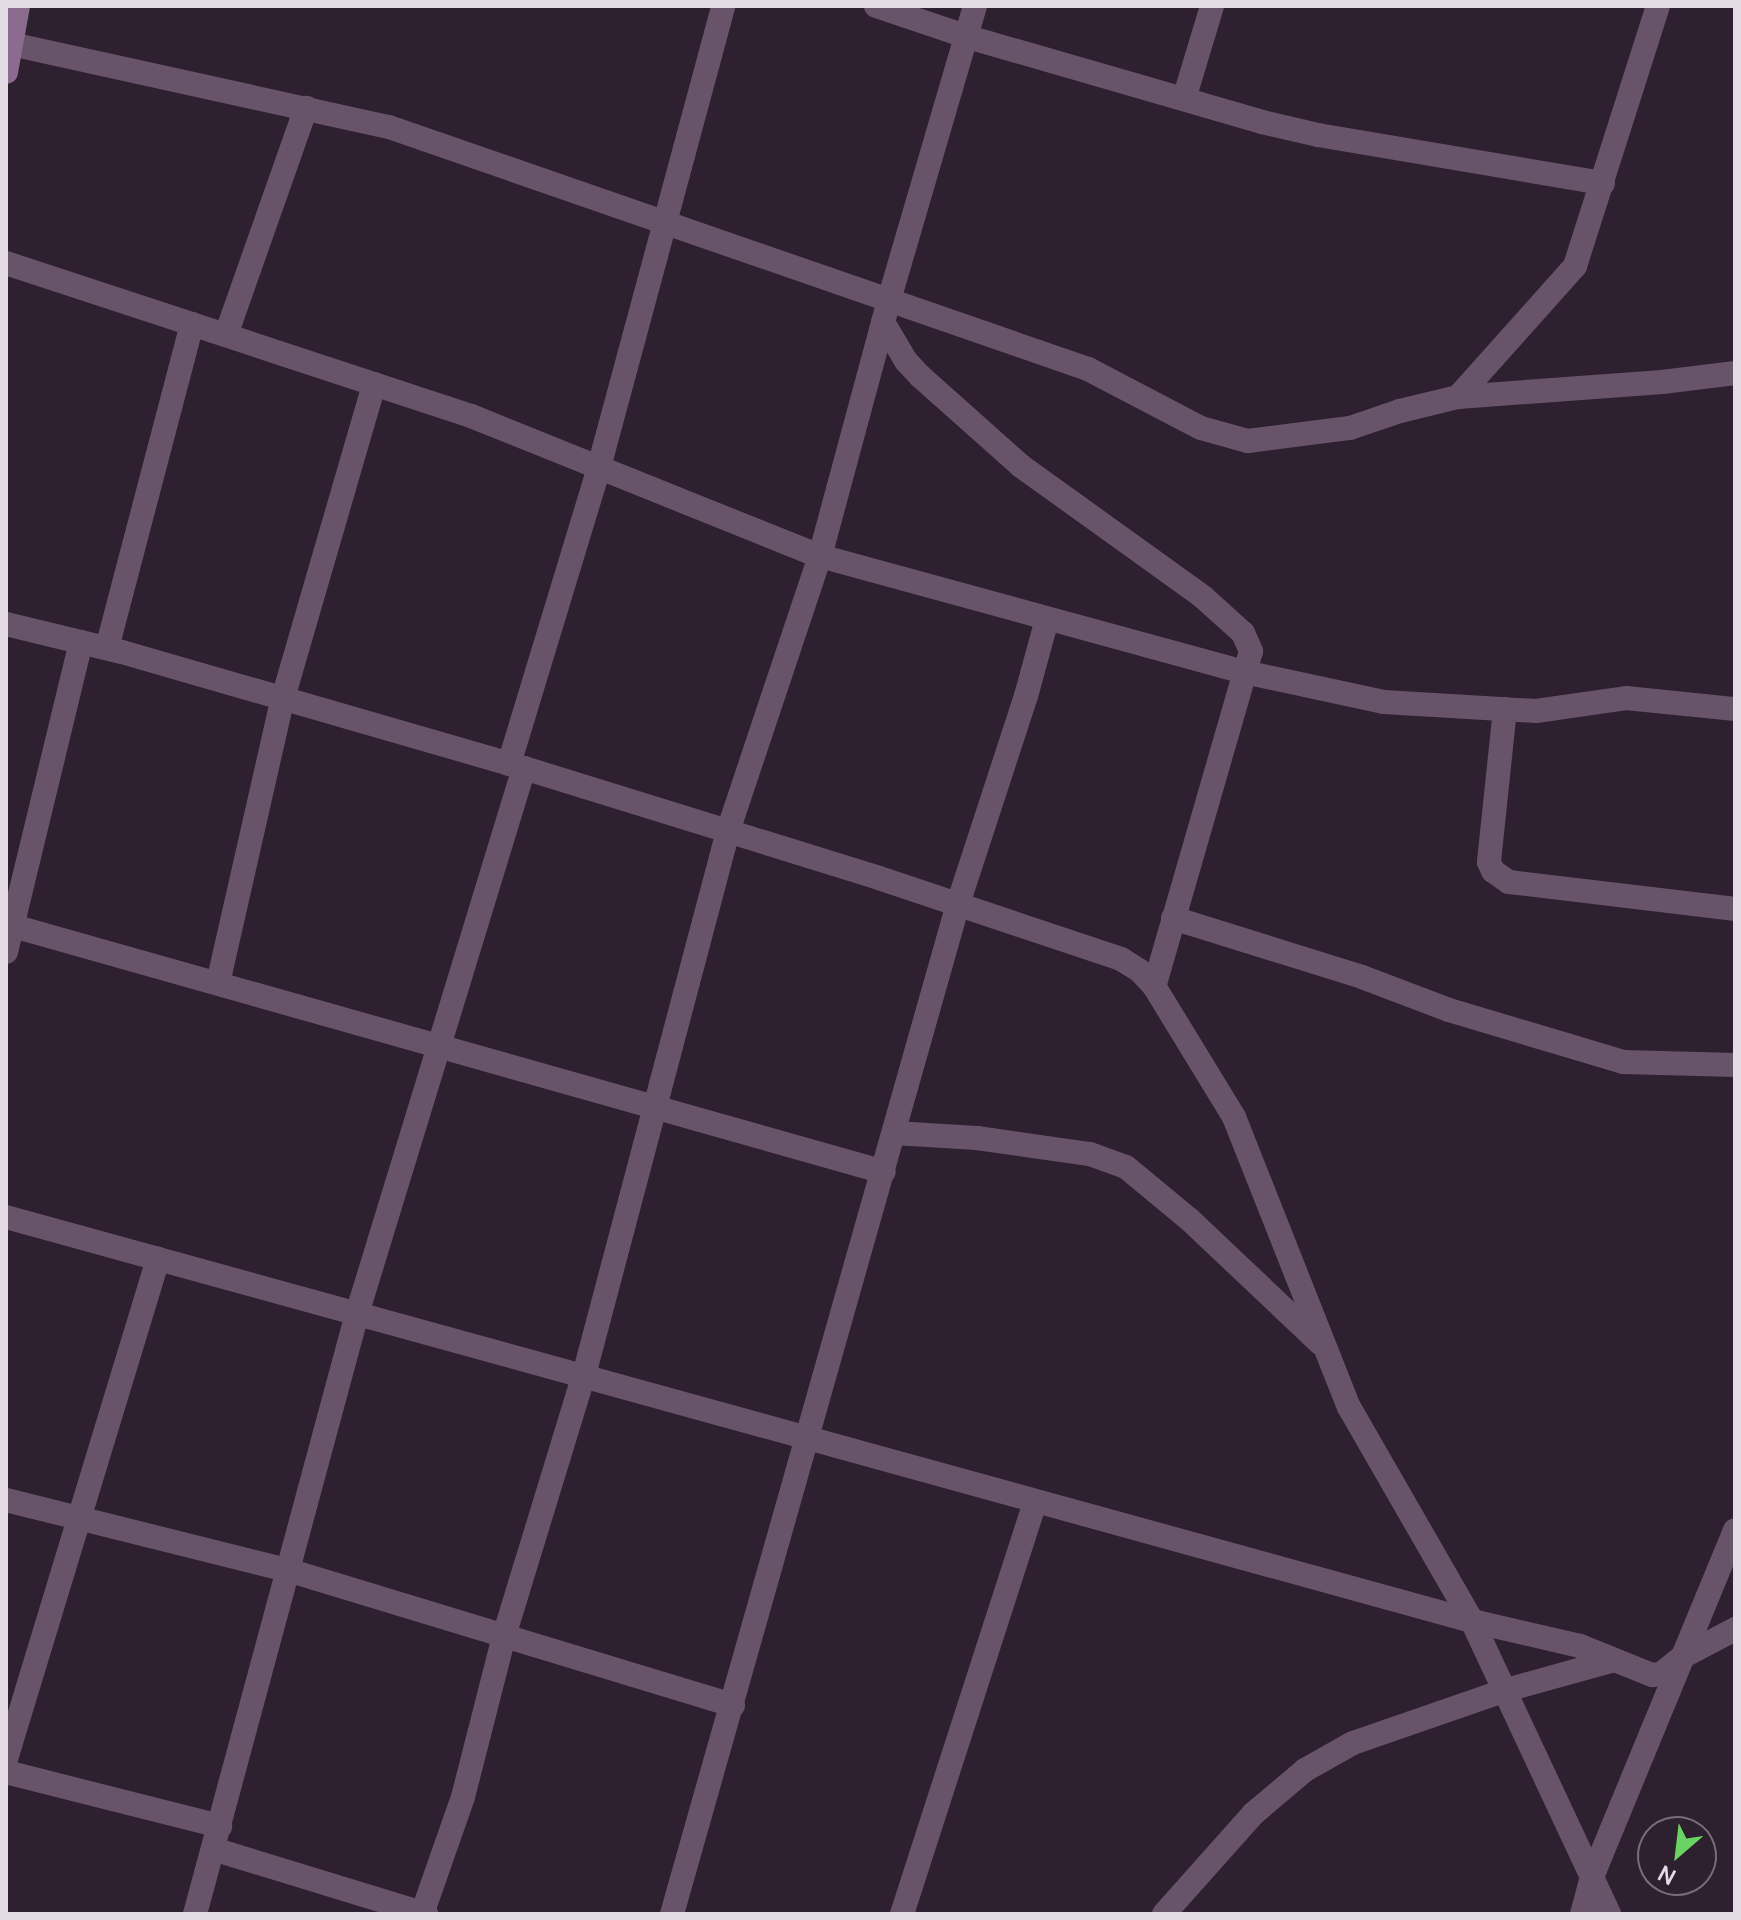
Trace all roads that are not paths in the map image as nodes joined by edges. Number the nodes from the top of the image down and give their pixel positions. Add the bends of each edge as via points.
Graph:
1 (18, 6) edge
2 (723, 6) edge
3 (876, 6) edge
4 (975, 6) edge
5 (1212, 6) edge
6 (1658, 6) edge
7 (968, 37) junction
8 (11, 44) junction
9 (6, 72) edge
10 (1184, 99) junction
11 (306, 108) junction
12 (1603, 183) junction
13 (663, 219) junction
14 (6, 263) edge
15 (886, 311) junction
16 (192, 324) junction
17 (226, 335) junction
18 (1735, 373) edge
19 (374, 384) junction
20 (1458, 397) junction
21 (599, 467) junction
22 (820, 556) junction
23 (1047, 619) junction
24 (6, 624) edge
25 (81, 642) junction
26 (107, 648) junction
27 (1244, 672) junction
28 (283, 698) junction
29 (1505, 709) junction
30 (1735, 709) edge
31 (517, 766) junction
32 (728, 831) junction
33 (958, 904) junction
34 (1735, 909) edge
35 (1173, 918) junction
36 (10, 926) edge
37 (6, 952) edge
38 (218, 983) junction
39 (1154, 986) junction
40 (441, 1048) junction
41 (1735, 1065) edge
42 (653, 1107) junction
43 (894, 1133) junction
44 (884, 1172) junction
45 (6, 1217) edge
46 (158, 1259) junction
47 (357, 1314) junction
48 (1325, 1347) junction
49 (584, 1375) junction
50 (810, 1436) junction
51 (6, 1500) edge
52 (1035, 1502) junction
53 (79, 1518) junction
54 (1735, 1530) edge
55 (291, 1571) junction
56 (1472, 1621) junction
57 (1735, 1629) edge
58 (504, 1636) junction
59 (1682, 1657) junction
60 (1614, 1660) junction
61 (1503, 1691) junction
62 (733, 1705) junction
63 (6, 1759) edge
64 (6, 1772) edge
65 (217, 1838) junction
66 (1592, 1877) junction
67 (195, 1914) edge
68 (424, 1914) edge
69 (672, 1914) edge
70 (902, 1914) edge
71 (1164, 1914) edge
72 (1582, 1914) edge
73 (1609, 1914) edge

1 - 8 street
2 - 13 street
3 - 7 street
4 - 7 street
5 - 10 street
6 - 12 street
7 - 10 street
7 - 15 street
8 - 9 street
8 - 11 street
10 - 12 street via 1318,135
11 - 13 street via 389,127
11 - 17 street
12 - 20 street via 1575,266
13 - 15 street
13 - 21 street
14 - 16 street
15 - 20 street via 1088,369 1201,428 1248,441 1350,428
15 - 22 street
15 - 27 street via 906,361 920,376 1021,466 1203,597 1243,633 1251,651
16 - 17 street
16 - 26 street
17 - 19 street
18 - 20 street
19 - 21 street
19 - 28 street
21 - 22 street
21 - 31 street
22 - 23 street
22 - 32 street
23 - 27 street
23 - 33 street
24 - 25 street
25 - 26 street
25 - 36 street
26 - 28 street
27 - 29 street via 1384,702
27 - 35 street
28 - 31 street
28 - 38 street
29 - 30 street via 1536,711 1626,698
29 - 34 street via 1489,862 1493,871 1509,882
31 - 32 street
31 - 40 street
32 - 33 street
32 - 42 street
33 - 39 street via 1121,959
33 - 43 street
35 - 39 street
35 - 41 street via 1623,1062
36 - 37 street
36 - 38 street
38 - 40 street
39 - 48 street via 1234,1117
40 - 42 street
40 - 47 street
42 - 44 street
42 - 49 street
43 - 44 street
43 - 48 street via 1090,1154 1126,1167
44 - 50 street
45 - 46 street
46 - 47 street
46 - 53 street
47 - 49 street
47 - 55 street
48 - 56 street via 1362,1433
49 - 50 street
49 - 58 street
50 - 52 street
50 - 62 street
51 - 53 street
52 - 56 street
52 - 70 street
53 - 55 street
53 - 63 street
54 - 59 street
55 - 58 street
55 - 65 street
56 - 60 street via 1580,1646
56 - 61 street
57 - 59 street
58 - 62 street
58 - 68 street via 463,1797
59 - 60 street via 1652,1675
59 - 66 street
60 - 61 street
61 - 66 street
61 - 71 street via 1353,1743 1305,1770 1253,1814
62 - 69 street
64 - 65 street
65 - 67 street
65 - 68 street
66 - 72 street
66 - 73 street

